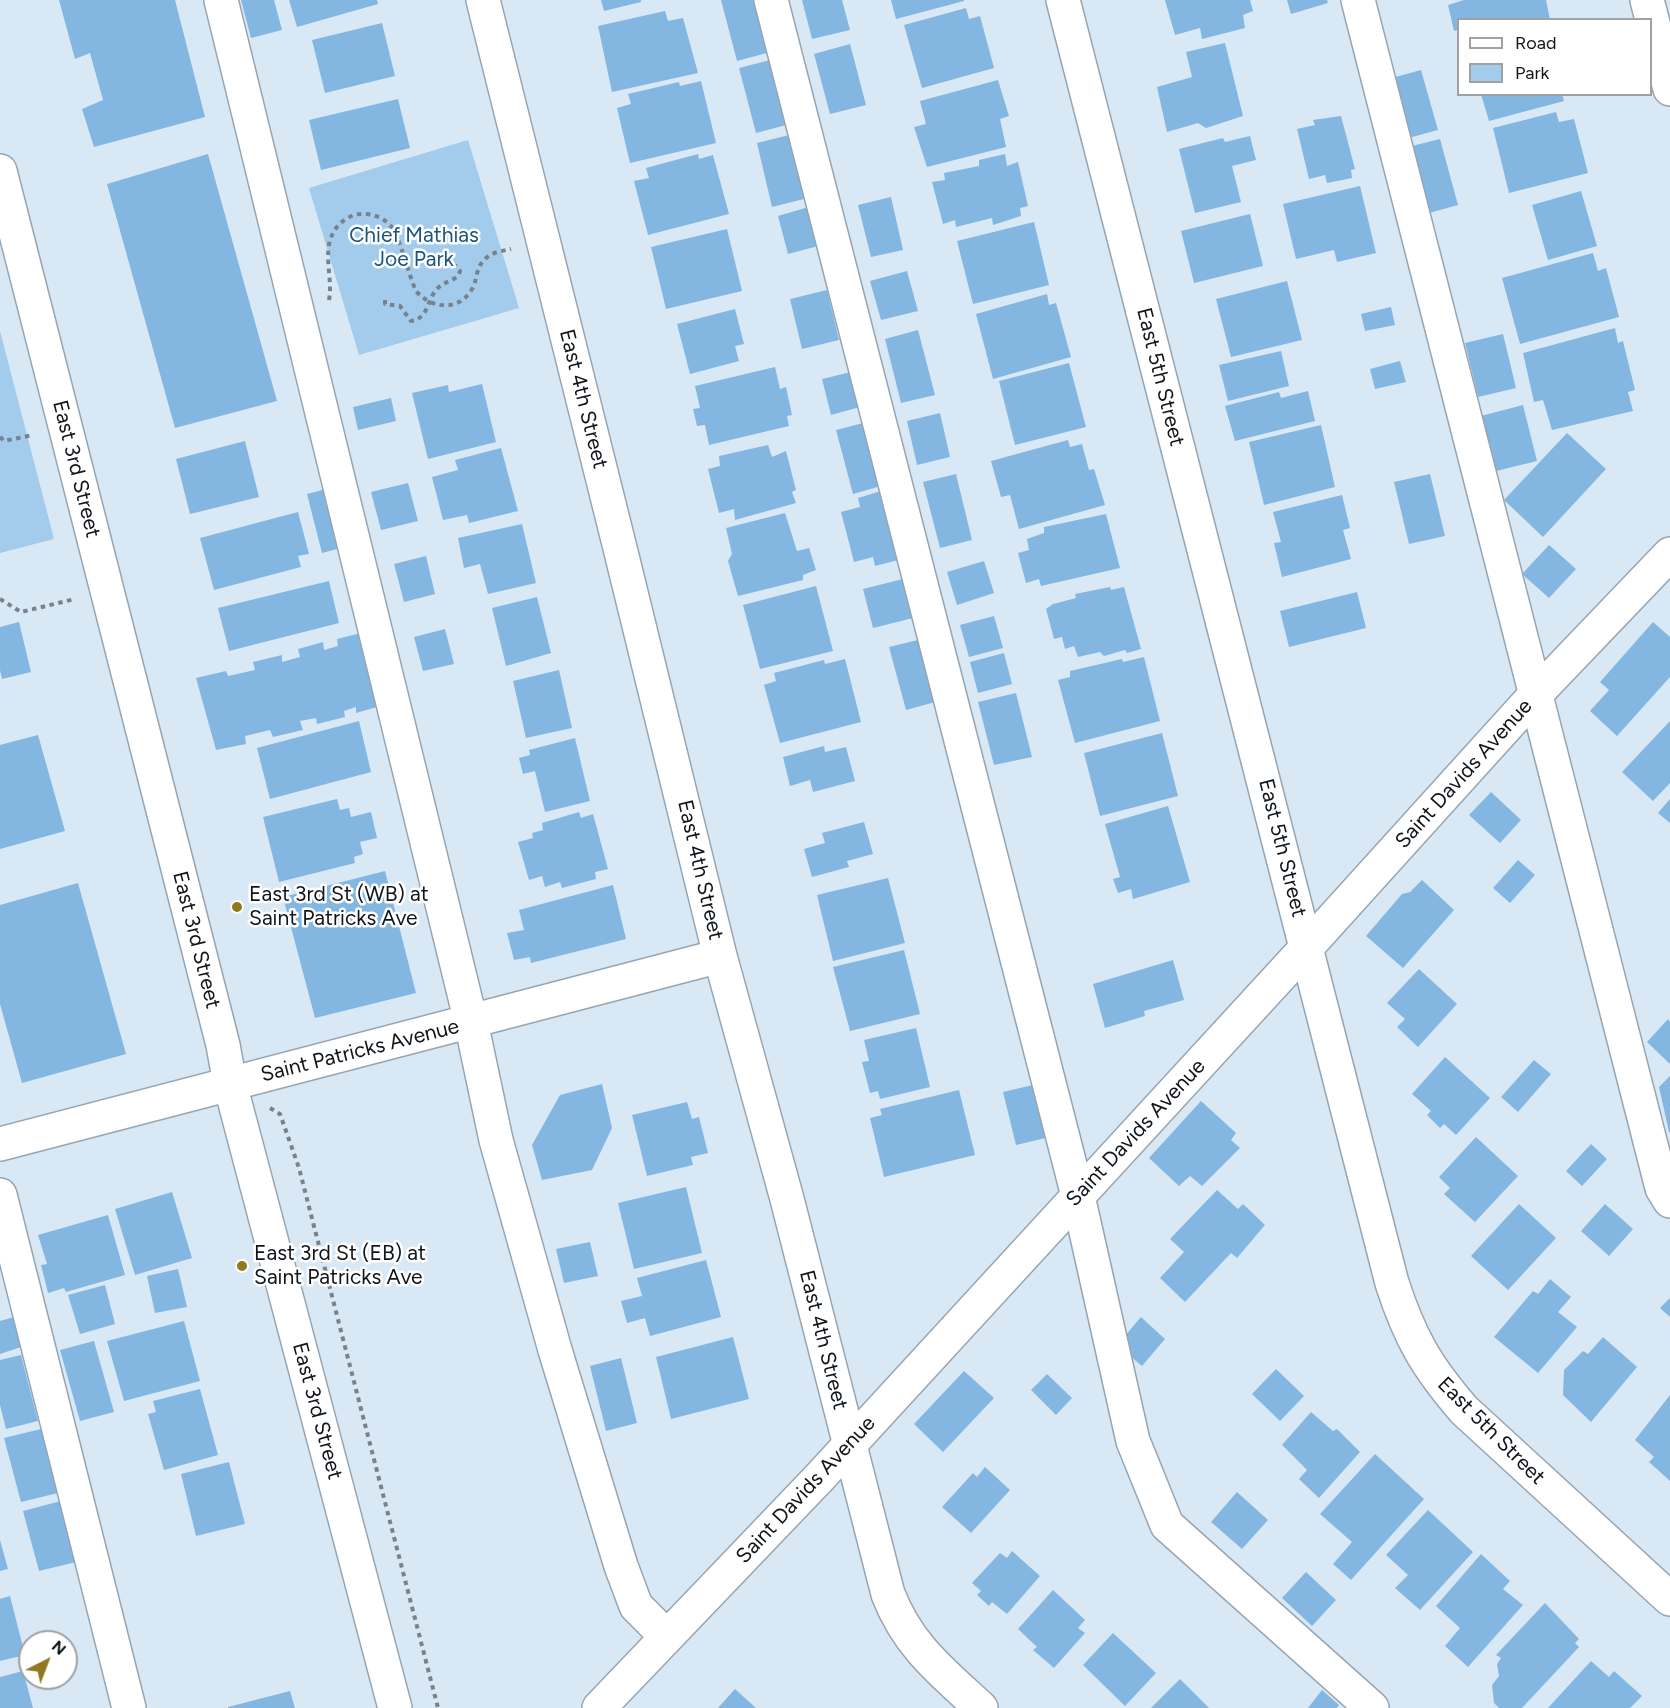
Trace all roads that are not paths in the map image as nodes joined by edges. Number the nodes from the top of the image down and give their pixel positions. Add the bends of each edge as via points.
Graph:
1 (220, 0) edge
2 (483, 0) edge
3 (771, 0) edge
4 (1063, 0) edge
5 (1358, 0) edge
6 (1647, 0) edge
7 (1652, 18) edge
8 (1652, 19) edge
9 (1670, 89) edge
10 (0, 171) edge
11 (1670, 554) edge
12 (1535, 695) junction
13 (1307, 947) junction
14 (720, 956) junction
15 (471, 1022) junction
16 (230, 1084) junction
17 (0, 1144) edge
18 (0, 1195) edge
19 (1078, 1196) junction
20 (1670, 1201) edge
21 (849, 1445) junction
22 (1670, 1599) edge
23 (667, 1637) junction
24 (129, 1708) edge
25 (395, 1708) edge
26 (599, 1708) edge
27 (981, 1708) edge
28 (1372, 1708) edge

1 - 15 street
2 - 14 street, East 4th Street
3 - 19 street
4 - 13 street, East 5th Street
5 - 12 street
6 - 7 street
8 - 9 street
10 - 16 street, East 3rd Street
11 - 12 street, Saint Davids Avenue
12 - 13 street, Saint Davids Avenue
12 - 20 street via 1662,1188
13 - 19 street, Saint Davids Avenue
13 - 22 street, East 5th Street via 1392,1283 1419,1350 1439,1382 1464,1410
14 - 15 street, Saint Patricks Avenue
14 - 21 street, East 4th Street
15 - 16 street, Saint Patricks Avenue
15 - 23 street via 496,1140 621,1566 636,1606
16 - 17 street, Saint Patricks Avenue
16 - 25 street, East 3rd Street
18 - 24 street
19 - 21 street, Saint Davids Avenue
19 - 28 street via 1133,1441 1167,1525
21 - 23 street, Saint Davids Avenue
21 - 27 street, East 4th Street via 896,1614 932,1663
23 - 26 street, Saint Davids Avenue

